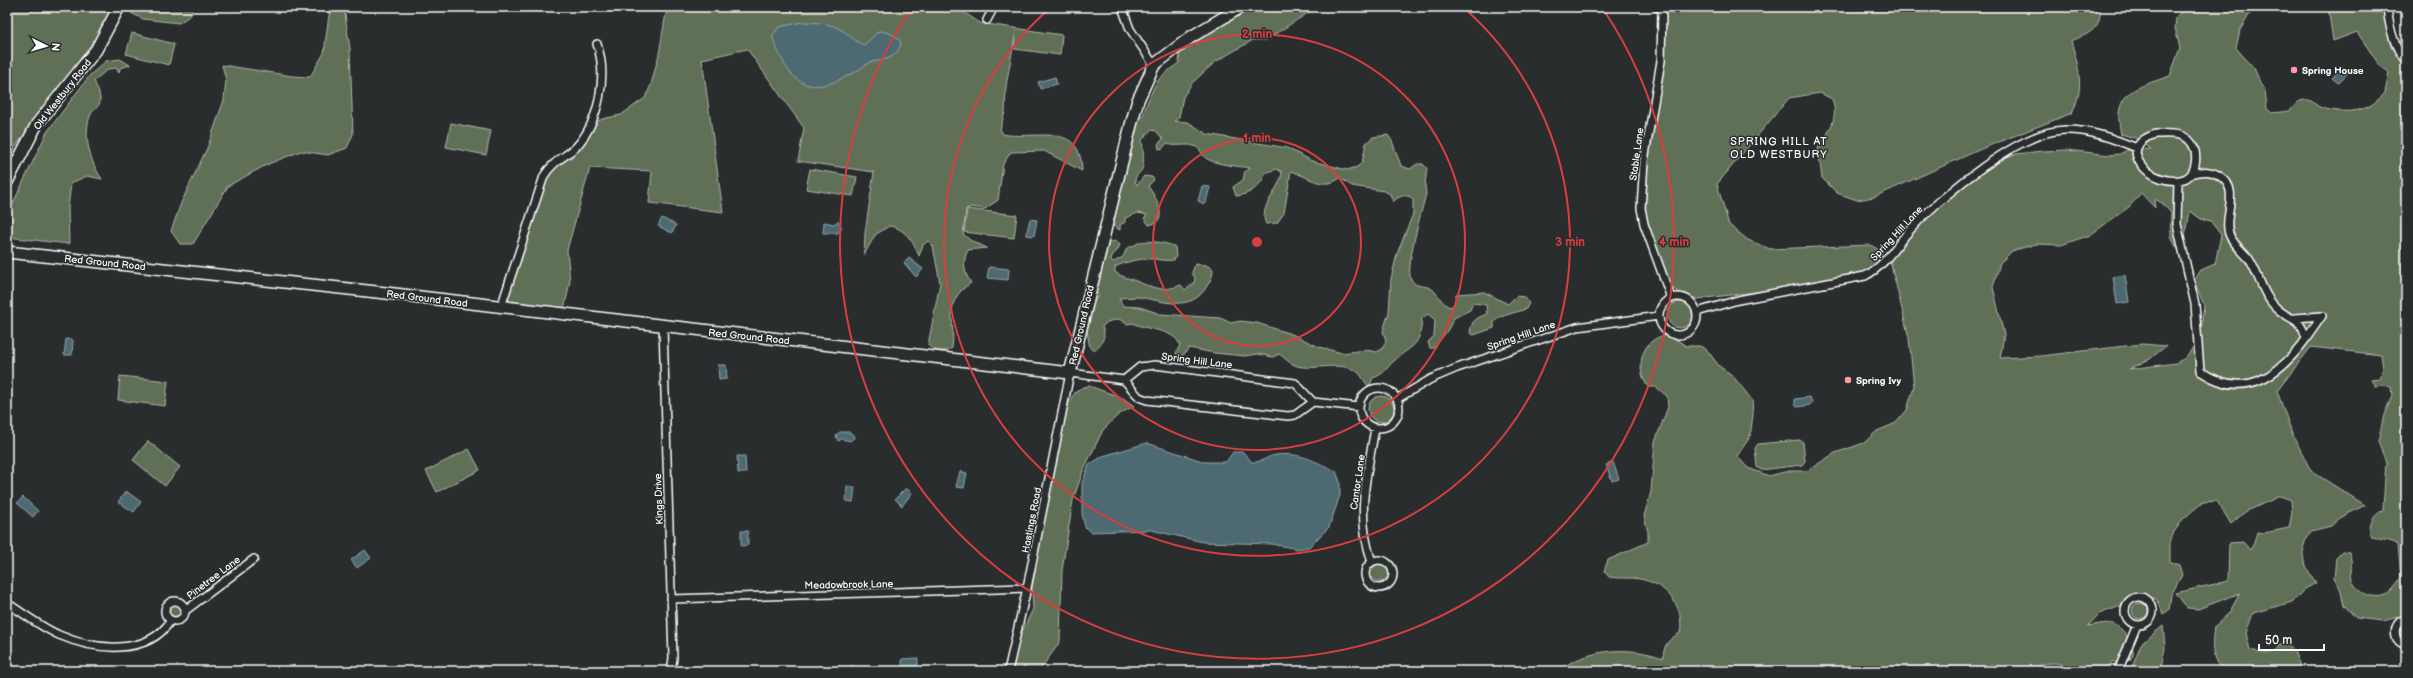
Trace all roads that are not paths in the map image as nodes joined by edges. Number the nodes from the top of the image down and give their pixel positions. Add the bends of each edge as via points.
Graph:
1 (119, 7) edge
2 (994, 7) edge
3 (1122, 7) edge
4 (1241, 7) edge
5 (2387, 7) edge
6 (1662, 8) edge
7 (987, 20) dead end
8 (597, 44) dead end
9 (2406, 61) edge
10 (1154, 65) junction
11 (2137, 148) junction
12 (2193, 173) junction
13 (2178, 181) junction
14 (7, 182) edge
15 (7, 252) edge
16 (1671, 298) junction
17 (501, 307) junction
18 (1697, 312) junction
19 (1659, 316) junction
20 (2295, 318) junction
21 (663, 326) junction
22 (2306, 339) junction
23 (1070, 373) junction
24 (1124, 380) junction
25 (1397, 399) junction
26 (1313, 402) junction
27 (1359, 407) junction
28 (1375, 428) junction
29 (254, 559) dead end
30 (1372, 562) dead end
31 (1027, 588) junction
32 (671, 599) junction
33 (7, 603) edge
34 (185, 611) junction
35 (2406, 618) edge
36 (171, 620) junction
37 (2137, 625) dead end
38 (2406, 646) edge
39 (671, 671) edge
40 (1008, 671) edge
41 (2118, 671) edge

1 - 14 street, Old Westbury Road via 93,54 37,124
2 - 7 street
3 - 10 street via 1130,29
4 - 10 street, Red Ground Road via 1191,37
5 - 9 street via 2395,42 2399,53
6 - 16 street, Stable Lane via 1661,61 1644,160 1641,208 1644,224
8 - 17 street via 601,56 601,81 595,112 583,138 552,164 544,176
10 - 23 street, Red Ground Road via 1138,100 1131,125
11 - 12 street via 2148,136 2180,135 2189,140 2194,149 2196,162
11 - 13 street via 2136,158 2145,169 2162,179
11 - 18 street, Spring Hill Lane via 2091,132 2066,130 2037,136 2001,154 1944,199 1910,229 1882,265 1865,276 1738,300
12 - 13 street
12 - 20 street via 2215,173 2224,179 2230,196 2227,228 2230,237 2249,260 2270,301 2281,312
13 - 22 street via 2177,224 2195,304 2200,371 2210,378 2232,384 2262,381 2288,361
15 - 17 street, Red Ground Road
16 - 18 street via 1687,299 1694,304
16 - 19 street via 1662,305
17 - 21 street, Red Ground Road
18 - 19 street via 1694,327 1681,335 1668,332 1660,322
19 - 25 street, Spring Hill Lane via 1577,327 1457,368 1431,379
20 - 22 street via 2301,325
20 - 22 street via 2322,316
21 - 23 street, Red Ground Road
21 - 32 street, Kings Drive
23 - 24 street
23 - 31 street, Hastings Road
24 - 26 street via 1138,397 1147,400 1259,414 1295,415
24 - 26 street, Spring Hill Lane via 1140,367 1155,365 1295,383
25 - 27 street via 1388,390 1375,389 1364,395
25 - 28 street via 1398,412 1393,423
26 - 27 street
27 - 28 street via 1365,423
28 - 30 street, Cantor Lane via 1362,511 1362,527
29 - 34 street, Pinetree Lane
31 - 32 street, Meadowbrook Lane
31 - 40 street, Hastings Road
32 - 39 street, Kings Drive
33 - 36 street, Pinetree Lane via 60,636 107,646 127,646 151,640 162,633
34 - 36 street, Pinetree Lane via 180,619
34 - 36 street, Pinetree Lane via 179,601 170,602 165,610 166,616
35 - 38 street via 2398,622 2395,630 2397,640
37 - 41 street

